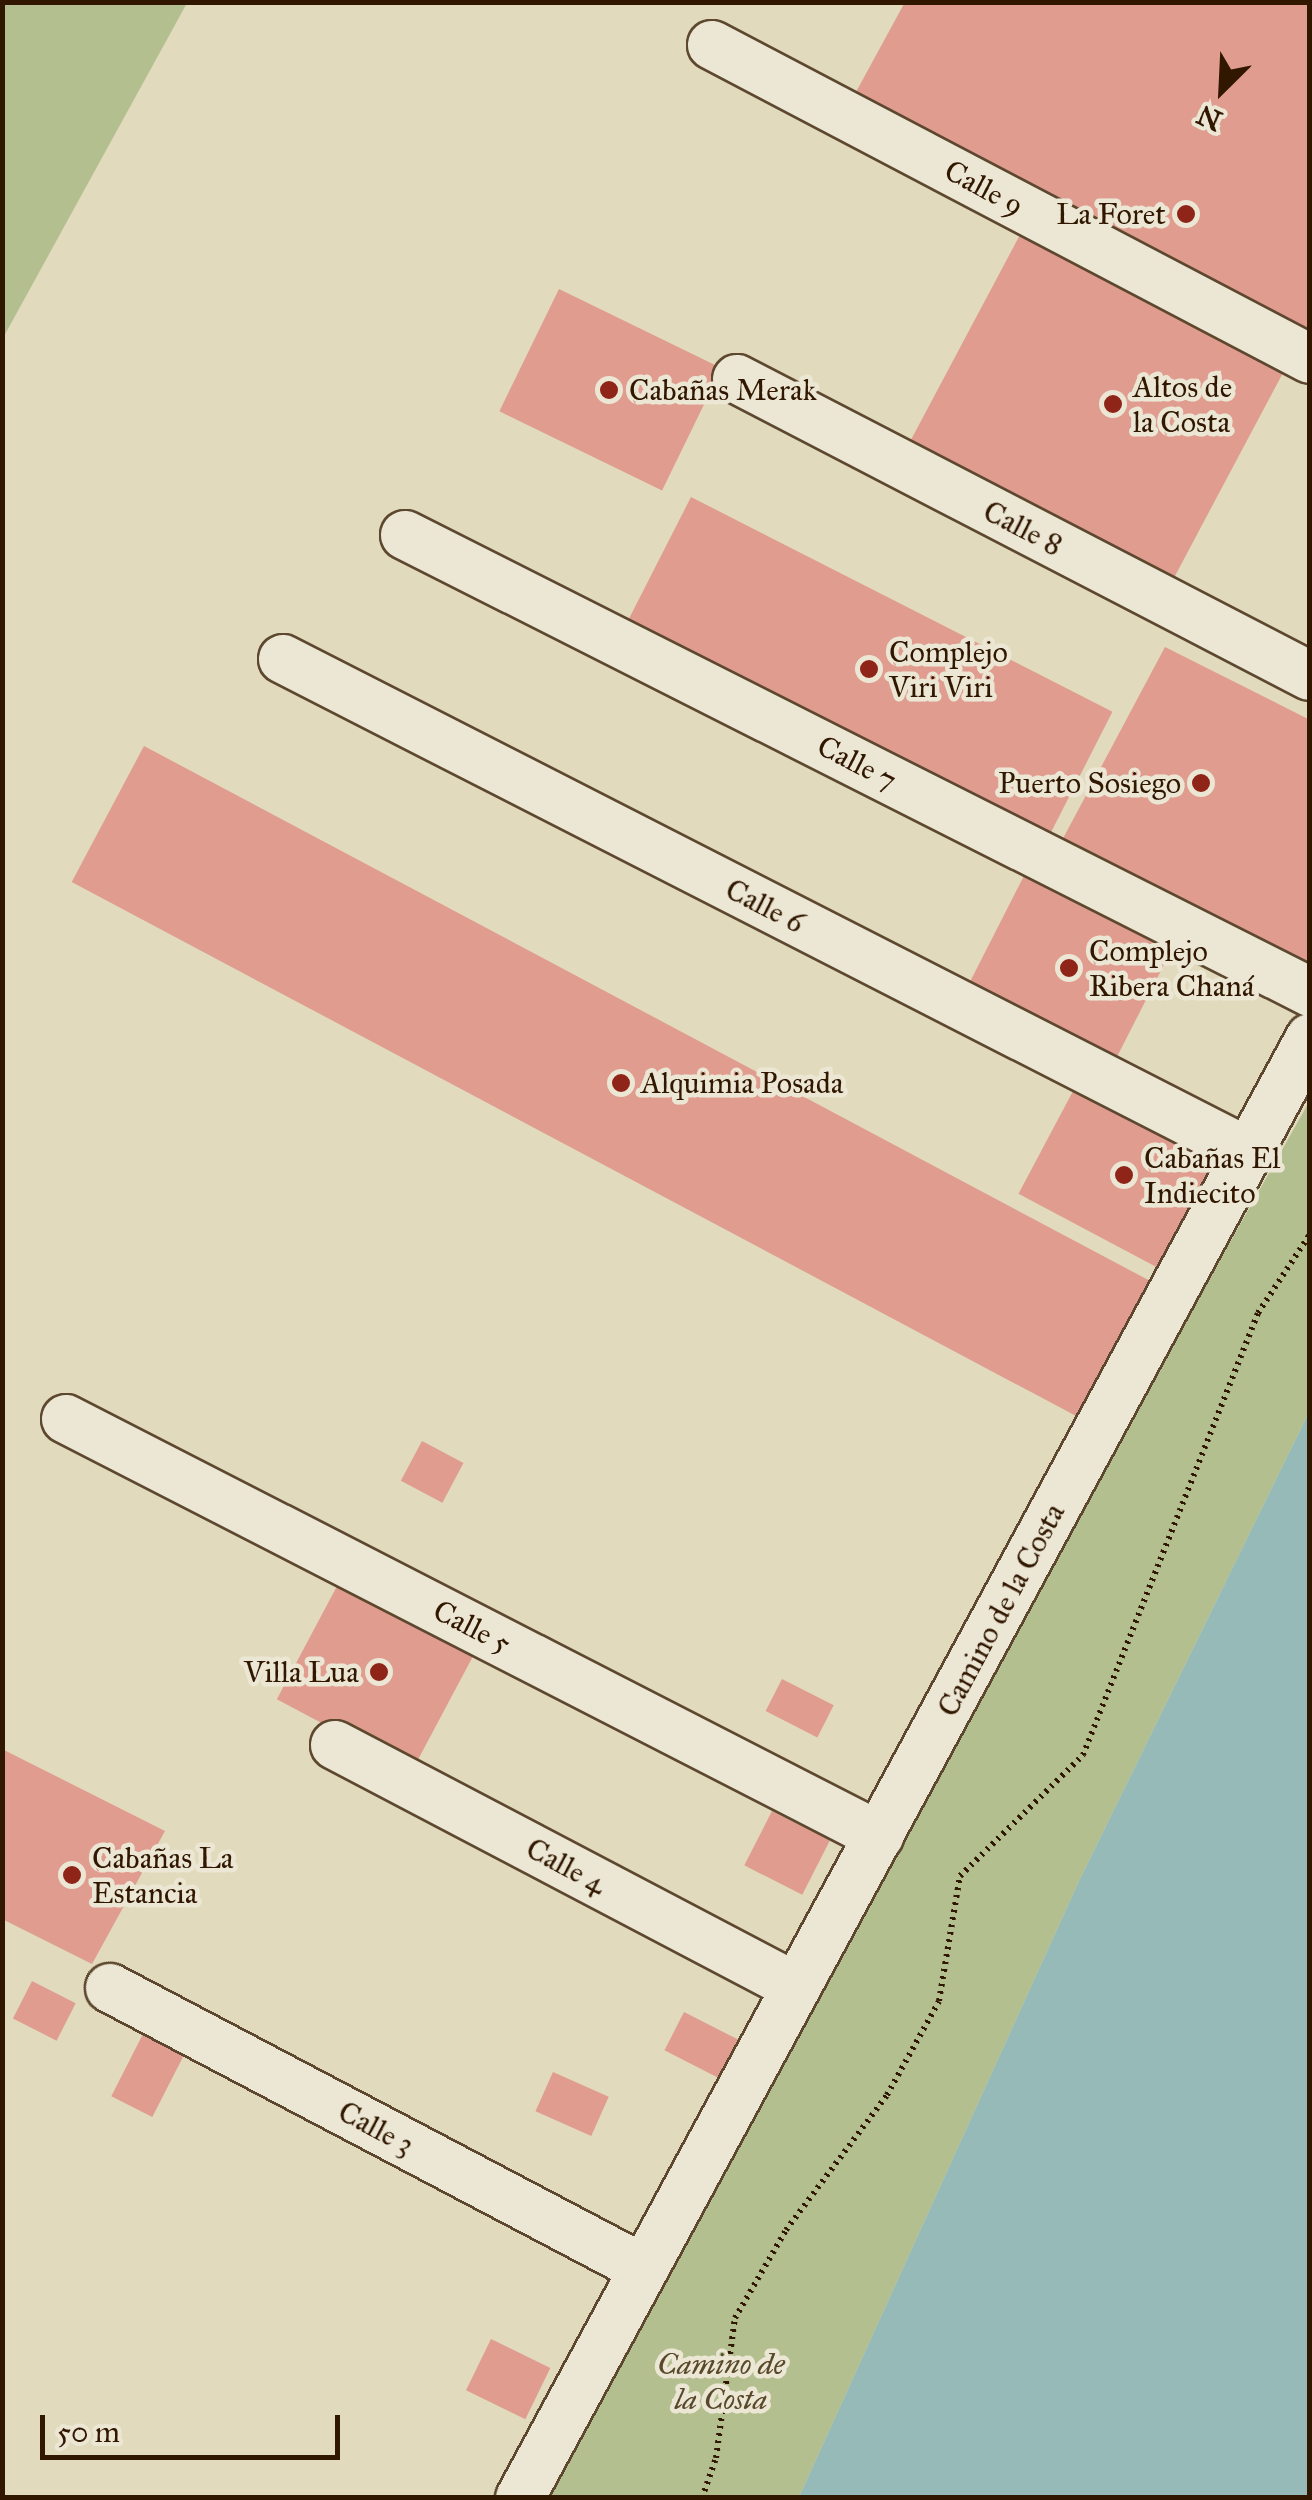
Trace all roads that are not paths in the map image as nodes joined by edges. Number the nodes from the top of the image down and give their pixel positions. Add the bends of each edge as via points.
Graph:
1 (712, 46) dead end
2 (1310, 360) edge
3 (737, 380) dead end
4 (405, 535) dead end
5 (284, 659) dead end
6 (1310, 676) edge
7 (1310, 992) edge
8 (1310, 1038) edge
9 (1248, 1152) junction
10 (66, 1419) dead end
11 (335, 1746) dead end
12 (879, 1836) junction
13 (796, 1987) junction
14 (110, 1988) dead end
15 (642, 2268) junction
16 (520, 2498) edge

1 - 2 street, Calle 9
3 - 6 street, Calle 8
4 - 7 street, Calle 7
5 - 9 street, Calle 6
8 - 9 street, Camino de la Costa
9 - 12 street, Camino de la Costa
10 - 12 street, Calle 5
11 - 13 street, Calle 4
12 - 13 street, Camino de la Costa
13 - 15 street, Camino de la Costa
14 - 15 street, Calle 3
15 - 16 street, Camino de la Costa

